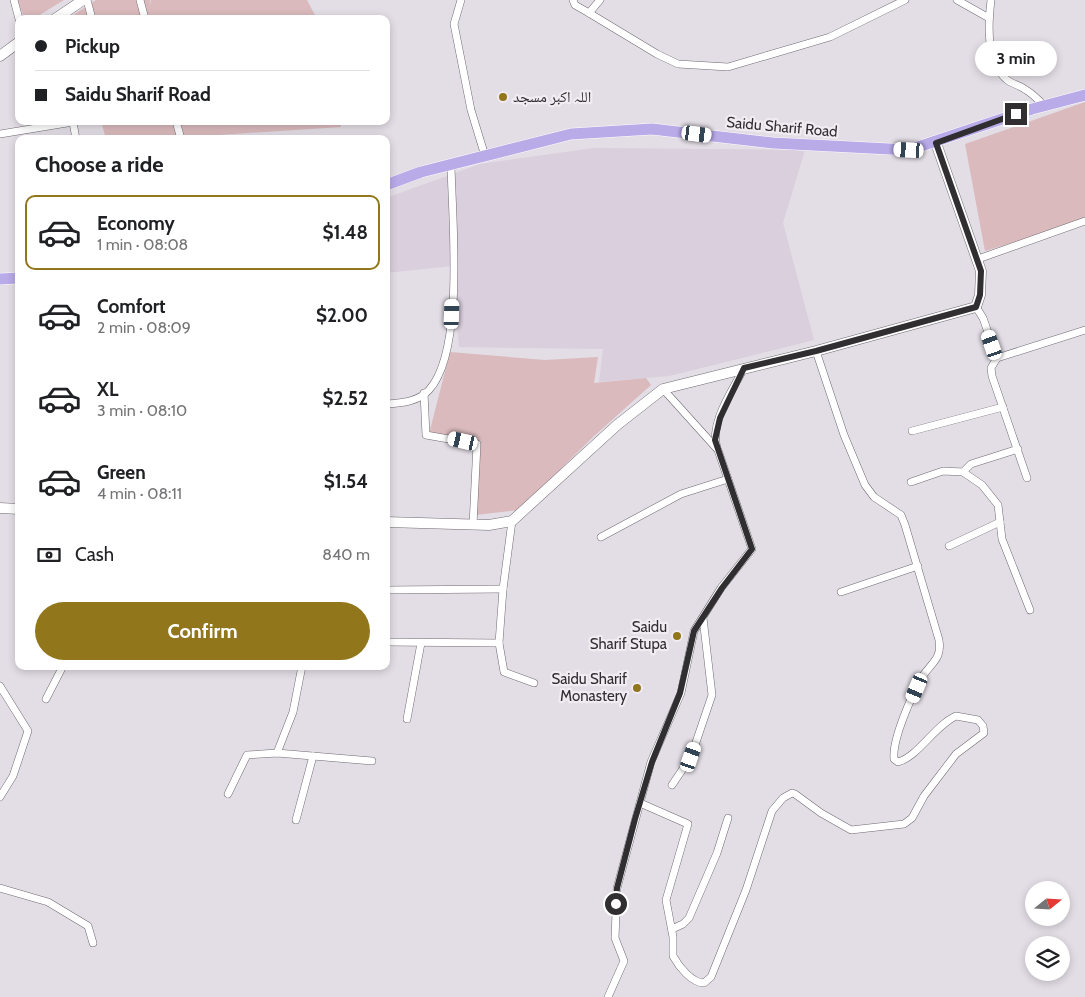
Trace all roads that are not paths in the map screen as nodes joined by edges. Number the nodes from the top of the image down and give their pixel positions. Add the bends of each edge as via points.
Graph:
1 (14, 0) edge
2 (85, 0) edge
3 (140, 0) edge
4 (461, 0) edge
5 (573, 0) edge
6 (600, 0) edge
7 (905, 0) edge
8 (957, 0) edge
9 (991, 0) edge
10 (589, 13) junction
11 (18, 15) edge
12 (61, 15) edge
13 (91, 15) edge
14 (144, 15) edge
15 (989, 18) junction
16 (15, 45) edge
17 (0, 56) edge
18 (1085, 95) edge
19 (1044, 106) junction
20 (55, 125) edge
21 (0, 134) edge
22 (936, 143) junction
23 (486, 156) junction
24 (451, 164) junction
25 (390, 184) edge
26 (1085, 221) edge
27 (978, 260) junction
28 (976, 307) junction
29 (1085, 330) edge
30 (816, 351) junction
31 (997, 358) junction
32 (744, 368) junction
33 (663, 389) junction
34 (424, 394) junction
35 (390, 404) edge
36 (1004, 407) junction
37 (912, 432) dead end
38 (1018, 449) junction
39 (718, 450) junction
40 (963, 472) junction
41 (1027, 478) dead end
42 (728, 479) junction
43 (911, 482) dead end
44 (0, 508) edge
45 (15, 509) edge
46 (512, 521) junction
47 (390, 522) edge
48 (1000, 522) junction
49 (472, 525) junction
50 (601, 537) dead end
51 (949, 546) dead end
52 (918, 566) junction
53 (503, 589) junction
54 (390, 590) edge
55 (841, 592) dead end
56 (1030, 610) dead end
57 (703, 618) junction
58 (390, 642) edge
59 (421, 643) junction
60 (499, 643) junction
61 (61, 670) edge
62 (301, 670) edge
63 (534, 683) dead end
64 (0, 686) edge
65 (46, 699) dead end
66 (407, 719) dead end
67 (277, 753) junction
68 (313, 756) junction
69 (372, 761) dead end
70 (672, 785) dead end
71 (228, 794) dead end
72 (0, 797) edge
73 (640, 803) junction
74 (728, 818) dead end
75 (296, 820) dead end
76 (0, 888) edge
77 (672, 928) junction
78 (93, 944) dead end
79 (608, 997) edge

1 - 11 street
2 - 12 street
2 - 13 street
3 - 14 street
4 - 23 street via 454,24 471,110
5 - 10 street via 575,5
6 - 10 street
7 - 10 street via 830,37 728,67 678,64
8 - 15 street
9 - 15 street
15 - 19 street via 991,50 998,71
16 - 17 street
18 - 19 main road, Saidu Sharif Road
19 - 22 main road, Saidu Sharif Road
20 - 21 street
22 - 23 main road, Saidu Sharif Road via 909,150 773,143 652,129 571,134
22 - 27 street
23 - 24 main road, Saidu Sharif Road
24 - 25 main road, Saidu Sharif Road
24 - 34 street via 452,325 443,363
26 - 27 street
27 - 28 street via 982,282
28 - 30 street
28 - 31 street
29 - 31 street
30 - 32 street
30 - 52 street via 864,485 874,497 900,515
31 - 36 street via 991,368 992,376
32 - 33 street
32 - 39 street via 716,428
33 - 39 street
33 - 46 street via 616,426
34 - 35 street via 405,402
34 - 49 street via 426,435 477,444
36 - 37 street
36 - 38 street
38 - 40 street via 971,464
38 - 41 street
39 - 42 street
40 - 43 street via 943,471
40 - 48 street via 982,485 998,504
42 - 50 street via 682,494
42 - 57 street via 752,549
44 - 45 street
46 - 49 street via 489,526
46 - 53 street
47 - 49 street
48 - 51 street
48 - 56 street via 1002,539
52 - 55 street
52 - 77 street via 940,648 904,718 894,759 898,762 906,758 956,716 978,720 984,733 956,754 924,796 912,818 904,824 851,830 795,794 783,798 772,811 746,890 711,977 706,982 696,981 675,960
53 - 54 street
53 - 60 street
57 - 70 street via 712,695 691,757
57 - 73 street via 694,631 680,693 652,762
58 - 59 street
59 - 60 street
59 - 66 street
60 - 63 street via 504,672
61 - 65 street
62 - 67 street via 294,712
64 - 72 street via 28,731 13,776
67 - 68 street
67 - 71 street via 247,756
68 - 69 street
68 - 75 street
73 - 77 street via 688,824 666,900
73 - 79 street via 617,888 615,938 624,961
74 - 77 street via 689,918
76 - 78 street via 48,902 76,917 88,926

